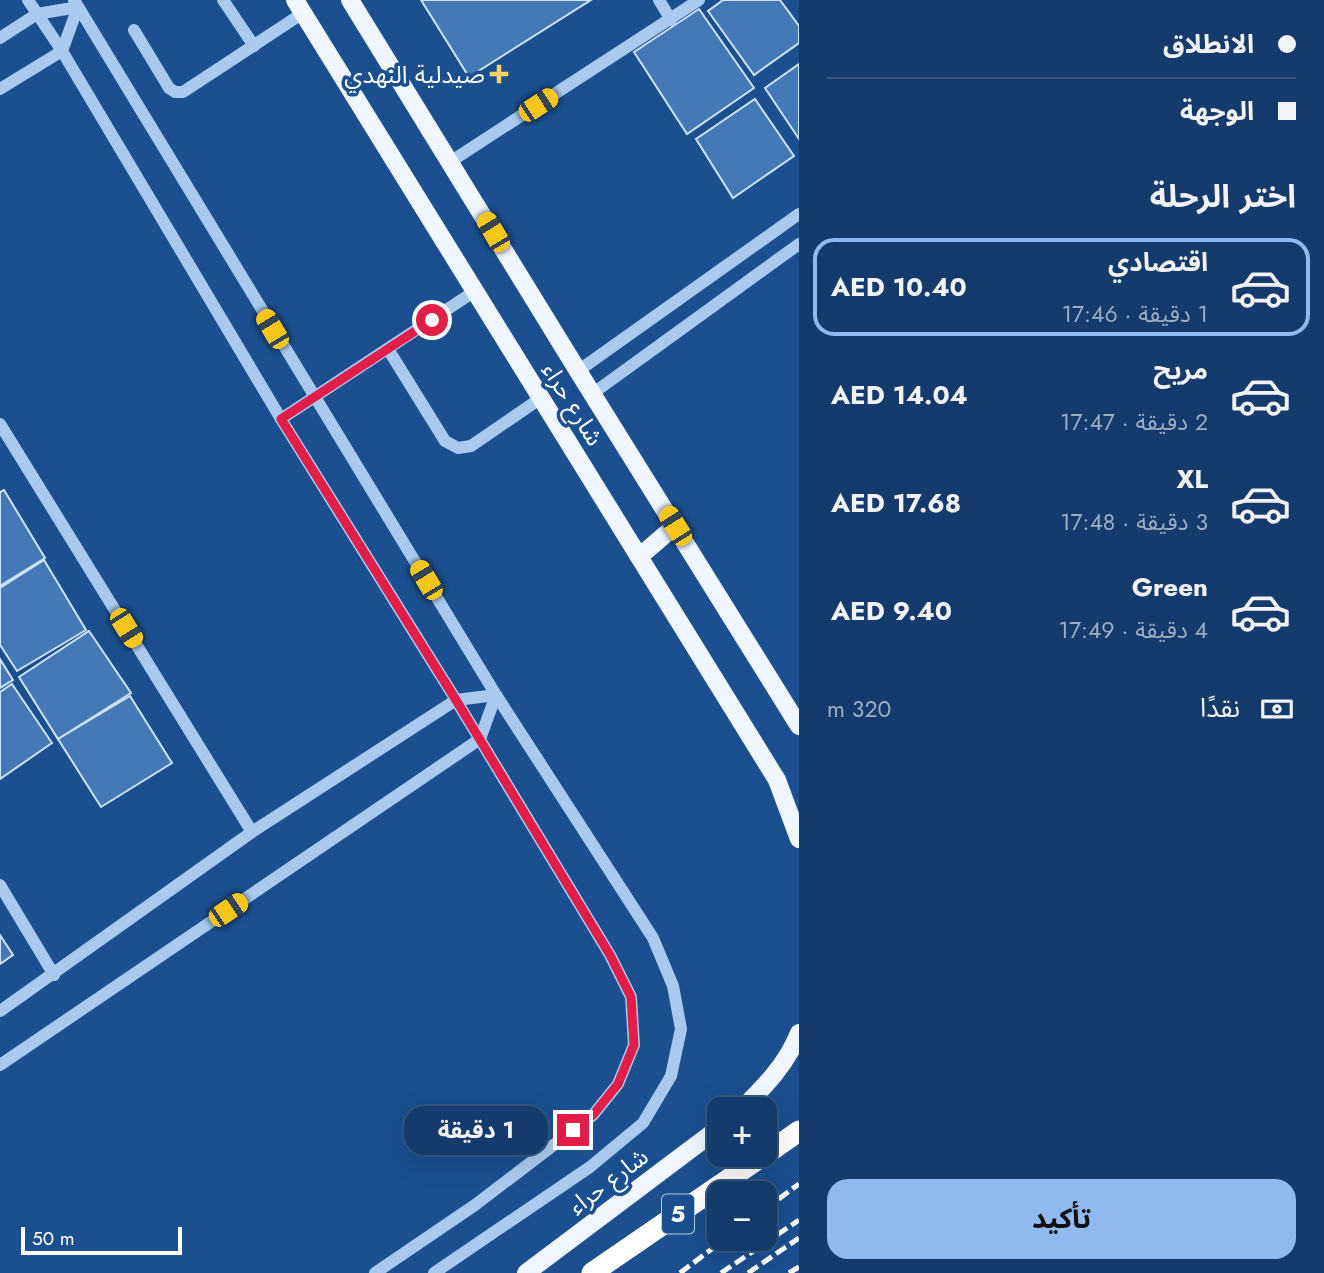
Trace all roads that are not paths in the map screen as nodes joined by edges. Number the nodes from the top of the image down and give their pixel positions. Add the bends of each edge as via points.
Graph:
1 (28, 0) edge
2 (223, 0) edge
3 (350, 0) edge
4 (659, 0) edge
5 (699, 0) edge
6 (76, 3) edge
7 (299, 7) edge
8 (37, 14) junction
9 (671, 19) junction
10 (134, 30) dead end
11 (0, 38) edge
12 (254, 46) junction
13 (62, 51) junction
14 (0, 89) edge
15 (450, 162) junction
16 (799, 215) edge
17 (797, 250) edge
18 (475, 292) junction
19 (388, 349) junction
20 (578, 371) junction
21 (592, 394) junction
22 (314, 398) junction
23 (541, 398) junction
24 (281, 419) junction
25 (0, 424) edge
26 (675, 526) junction
27 (639, 557) junction
28 (496, 695) junction
29 (456, 700) junction
30 (799, 726) edge
31 (480, 739) junction
32 (252, 832) junction
33 (799, 839) edge
34 (0, 885) edge
35 (54, 975) junction
36 (0, 1012) edge
37 (799, 1033) edge
38 (0, 1065) edge
39 (754, 1097) edge
40 (799, 1131) edge
41 (707, 1137) edge
42 (777, 1147) edge
43 (747, 1167) edge
44 (375, 1273) edge
45 (434, 1273) edge
46 (526, 1273) edge
47 (592, 1273) edge

1 - 8 street
2 - 12 street
3 - 15 main road, شارع حراء
4 - 9 street
5 - 9 street
6 - 8 street
6 - 13 street
6 - 22 street
7 - 12 street
7 - 18 main road, شارع حراء
8 - 11 street
8 - 13 street
9 - 15 street
10 - 12 street via 175,92 183,92
13 - 14 street
13 - 24 street
15 - 20 main road, شارع حراء
16 - 20 street
17 - 21 street
18 - 19 street
18 - 23 main road, شارع حراء
19 - 22 street
19 - 23 street via 445,441 458,448 471,446
20 - 21 main road, شارع حراء
21 - 26 main road, شارع حراء
22 - 24 street
22 - 28 street
23 - 27 main road, شارع حراء
24 - 29 street
25 - 32 street
26 - 27 main road
26 - 30 main road, شارع حراء
27 - 33 main road, شارع حراء via 777,780
28 - 29 street
28 - 31 street
28 - 45 street via 653,939 673,986 681,1029 671,1076 643,1123 590,1167
29 - 31 street
29 - 32 street
31 - 38 street
31 - 44 street via 610,955 631,997 634,1045 618,1084 593,1115 475,1205
32 - 35 street
34 - 35 street
35 - 36 street
37 - 39 main road via 769,1083
40 - 42 highway, 5
41 - 46 main road, شارع حراء
43 - 47 highway, 5

